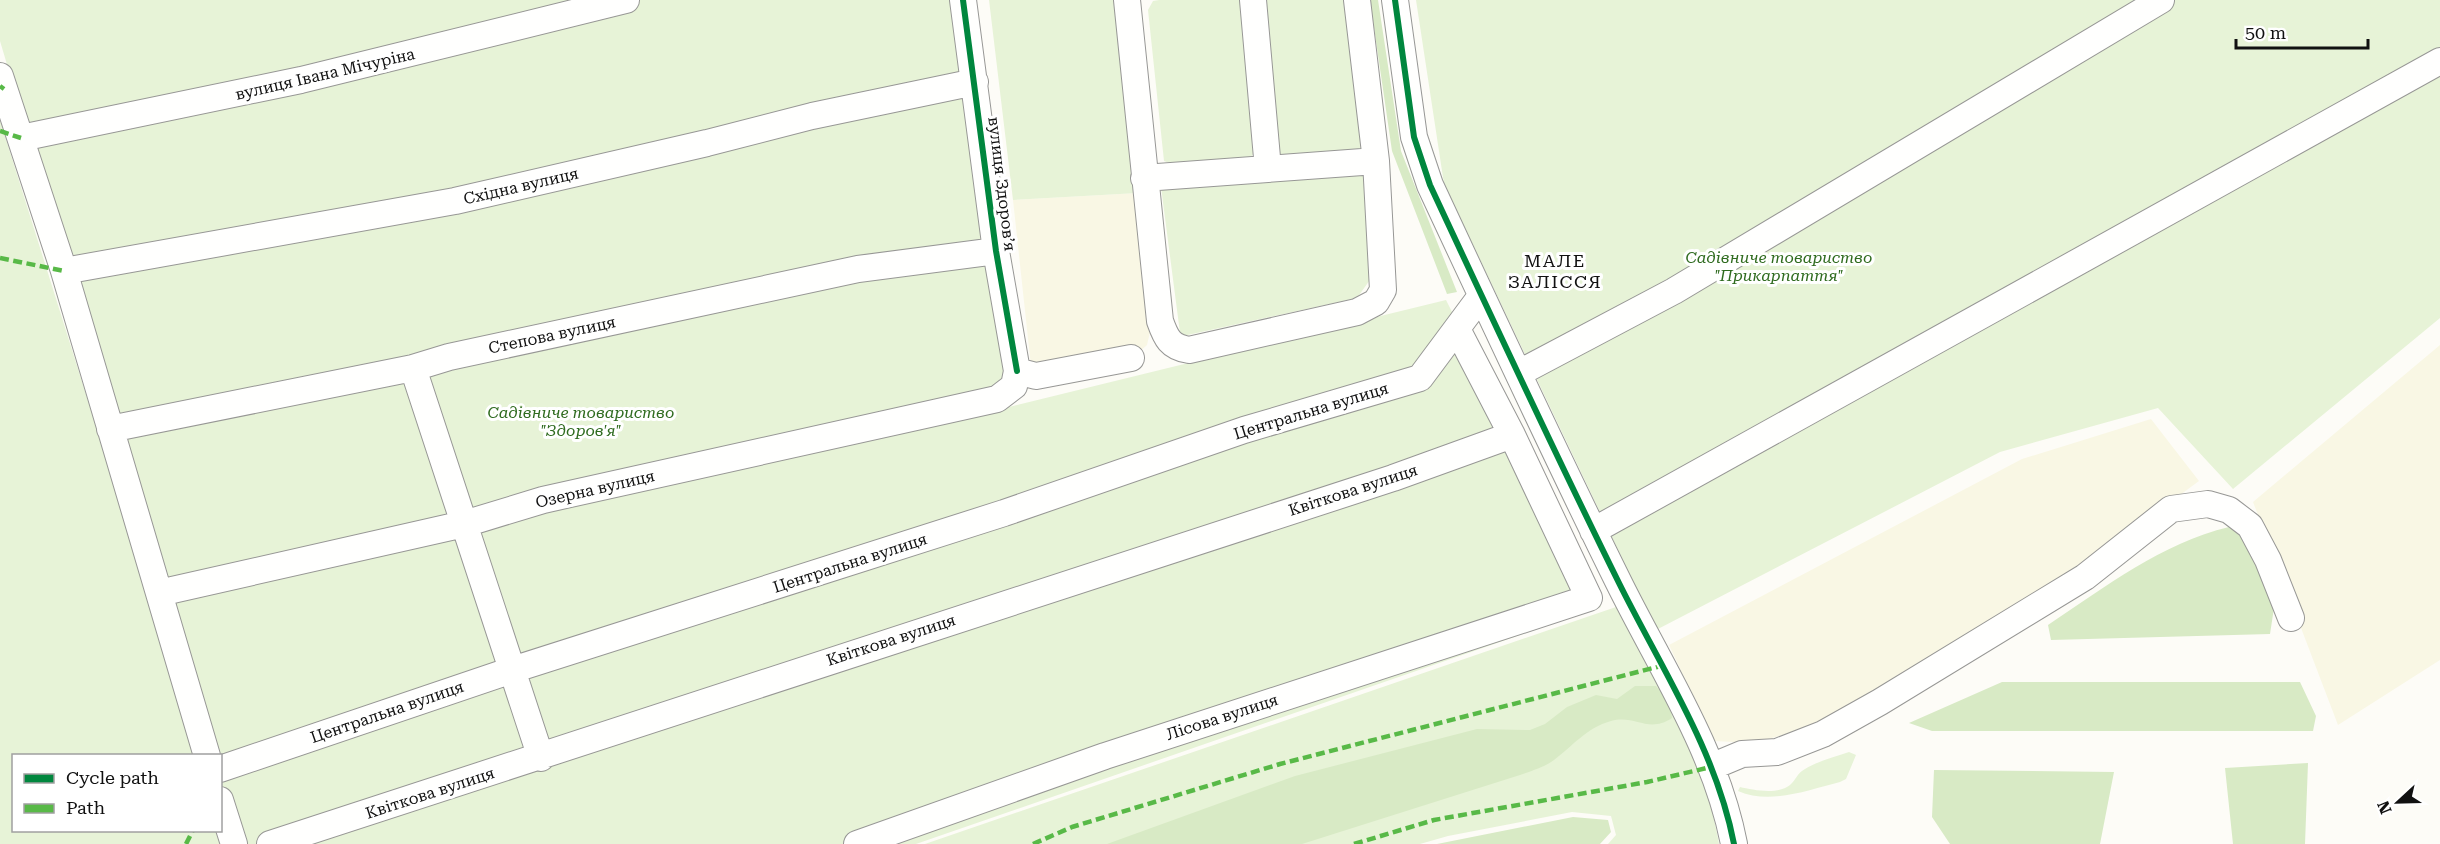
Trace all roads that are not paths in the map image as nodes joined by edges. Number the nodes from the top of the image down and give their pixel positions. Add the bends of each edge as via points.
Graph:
1 (626, 0) edge
2 (963, 0) edge
3 (1127, 0) edge
4 (1253, 0) edge
5 (1357, 0) edge
6 (1395, 0) edge
7 (2161, 0) edge
8 (2440, 61) edge
9 (0, 76) edge
10 (975, 82) junction
11 (21, 138) junction
12 (1376, 161) junction
13 (1268, 169) junction
14 (1144, 178) junction
15 (996, 251) junction
16 (64, 271) junction
17 (1481, 296) junction
18 (1457, 329) junction
19 (1131, 358) dead end
20 (413, 368) junction
21 (1017, 371) junction
22 (1519, 373) junction
23 (110, 429) junction
24 (1512, 435) junction
25 (464, 524) junction
26 (1593, 531) junction
27 (159, 593) junction
28 (2291, 618) dead end
29 (512, 670) junction
30 (206, 754) edge
31 (541, 758) junction
32 (1711, 767) junction
33 (222, 768) edge
34 (222, 806) edge
35 (1733, 838) edge
36 (234, 844) edge
37 (270, 844) edge
38 (857, 844) edge

1 - 11 street, вулиця Івана Мічуріна via 301,80
2 - 10 street, вулиця Здоровʼя
3 - 14 street
4 - 13 street
5 - 12 street
6 - 17 street via 1414,137 1430,185
7 - 22 street via 1674,291
8 - 26 street
9 - 11 street
10 - 15 street, вулиця Здоровʼя
10 - 16 street, Східна вулиця via 812,116 455,201
11 - 16 street
12 - 13 street
12 - 14 street via 1384,269 1383,290 1376,302 1357,312 1189,350 1176,348 1167,340 1160,321
13 - 14 street
15 - 20 street, Степова вулиця via 858,269
15 - 21 street, вулиця Здоровʼя
16 - 23 street
17 - 18 street, Центральна вулиця
17 - 22 street
18 - 24 street
18 - 29 street, Центральна вулиця via 1420,378 1244,430 1004,513
19 - 21 street via 1036,376
20 - 23 street, Степова вулиця
20 - 25 street
21 - 25 street, Озерна вулиця via 1014,386 997,399 543,500
22 - 26 street
23 - 27 street
24 - 31 street, Квіткова вулиця via 1393,478 803,668
24 - 38 street, Лісова вулиця via 1589,598 1105,756
25 - 27 street, Озерна вулиця
25 - 29 street
26 - 32 street
27 - 30 street
28 - 32 street via 2250,526 2229,510 2208,504 2171,509 2085,578 1871,708 1823,734 1777,752 1742,754
29 - 31 street
29 - 33 street, Центральна вулиця
31 - 37 street, Квіткова вулиця
32 - 35 street
34 - 36 street

